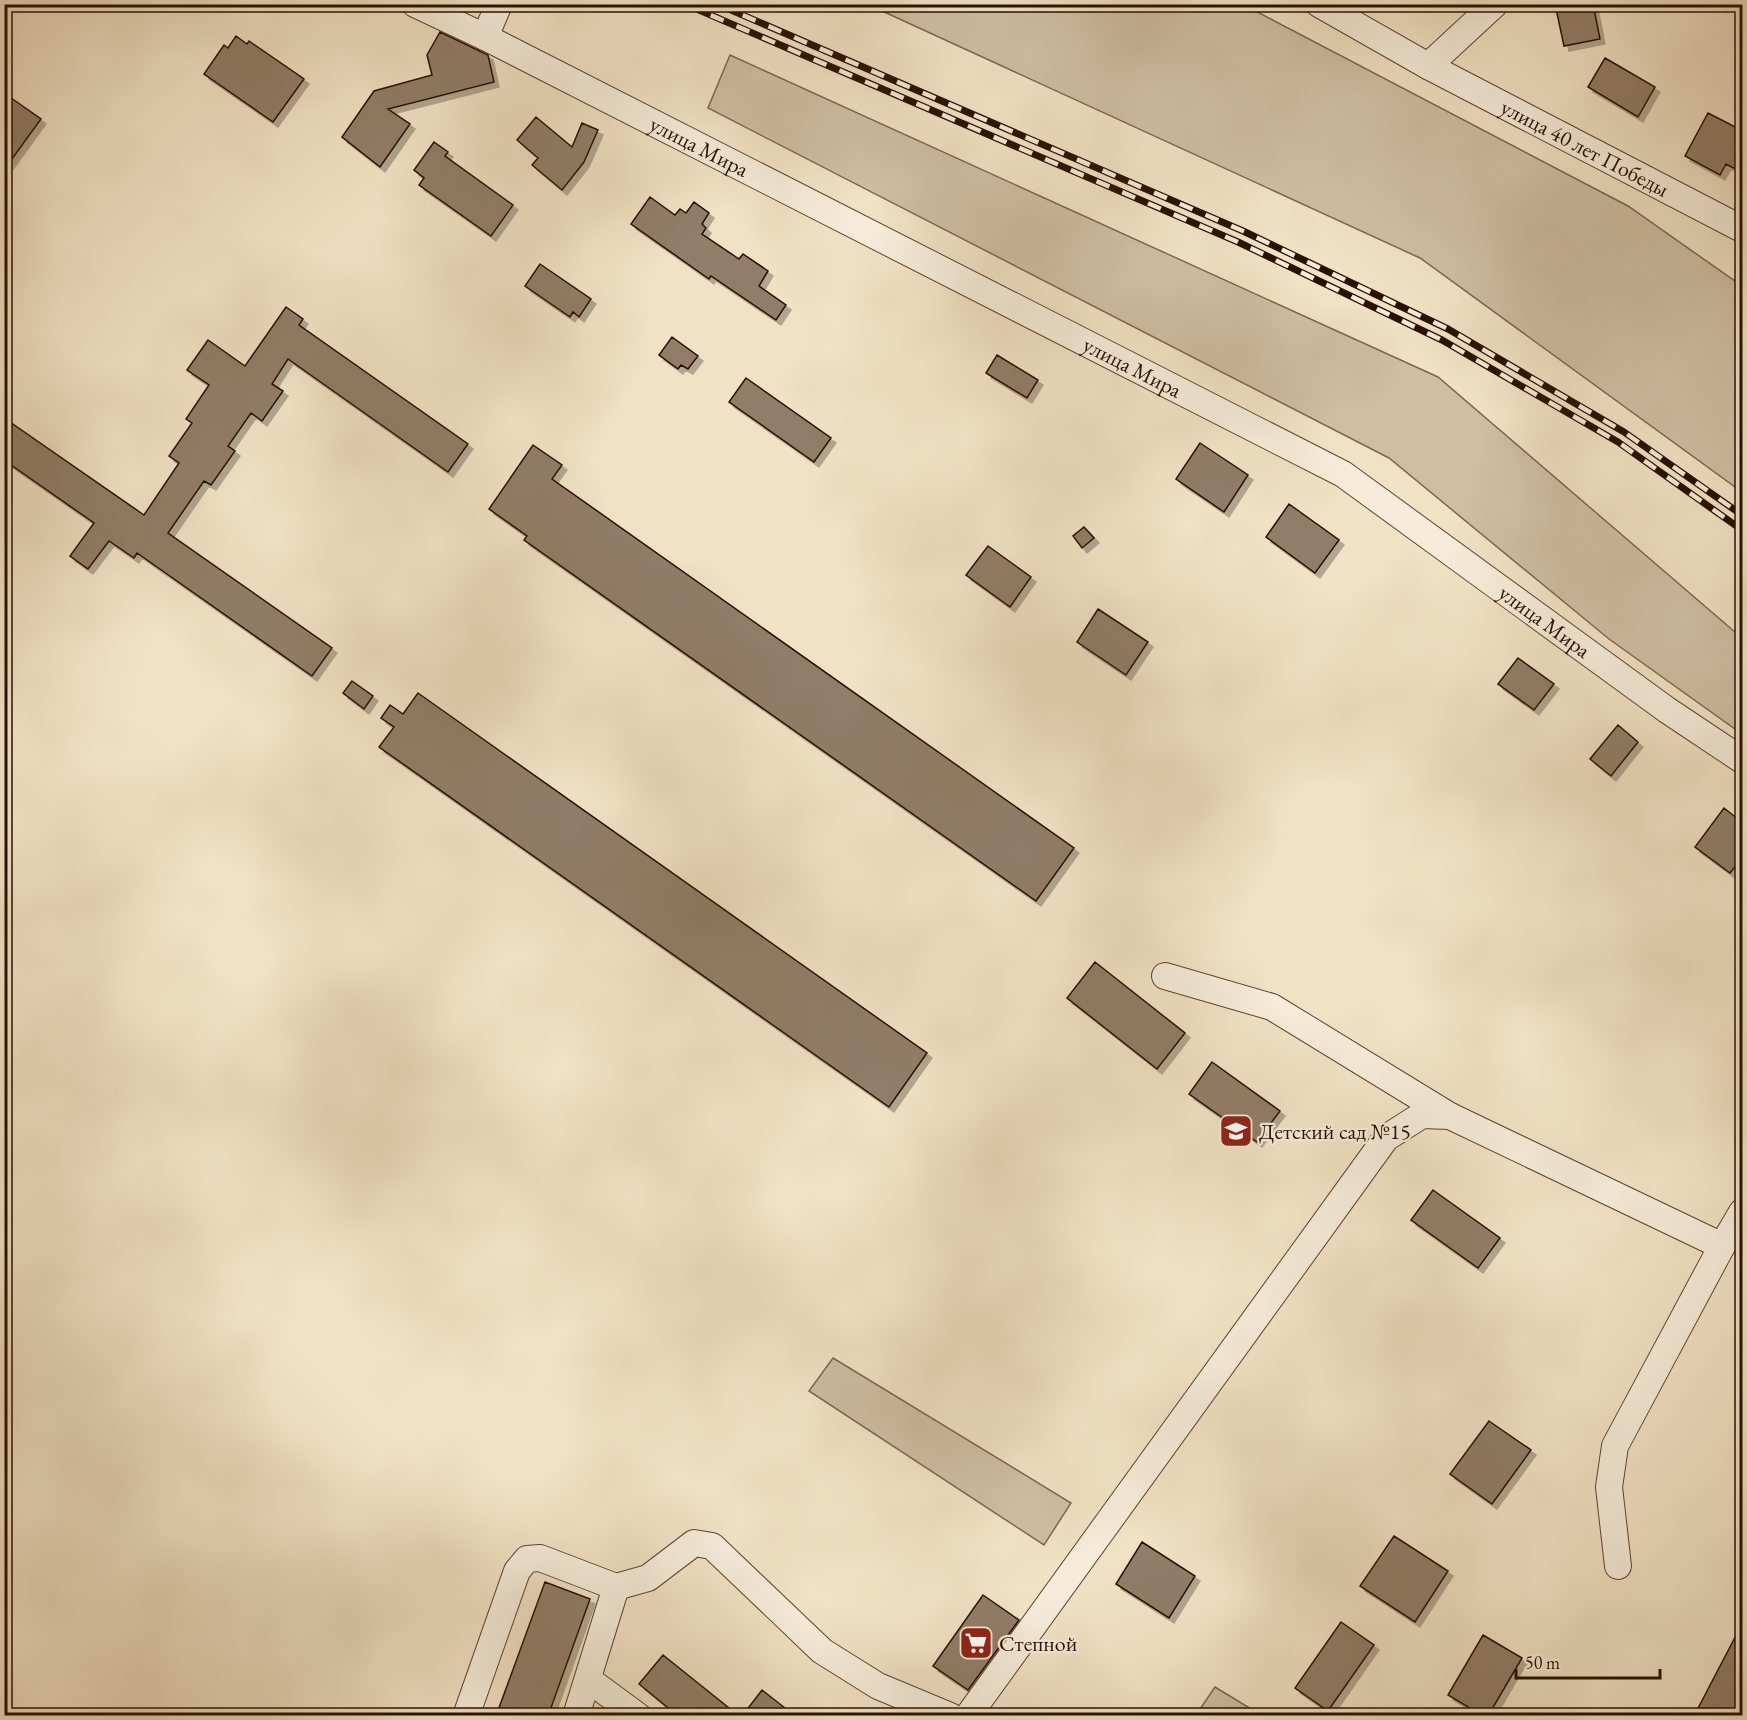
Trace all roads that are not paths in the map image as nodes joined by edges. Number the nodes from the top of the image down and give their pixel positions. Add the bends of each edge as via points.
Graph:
1 (415, 4) edge
2 (499, 4) edge
3 (1319, 4) edge
4 (1495, 4) edge
5 (485, 37) junction
6 (1428, 66) junction
7 (1743, 229) edge
8 (1743, 760) edge
9 (1165, 976) dead end
10 (1450, 1116) junction
11 (1743, 1212) edge
12 (1722, 1246) junction
13 (1618, 1566) dead end
14 (616, 1587) junction
15 (589, 1680) junction
16 (466, 1716) edge
17 (576, 1716) edge
18 (638, 1716) edge
19 (950, 1716) edge
20 (968, 1716) edge

1 - 5 street, улица Мира
2 - 5 street
3 - 6 street, улица 40 лет Победы
4 - 6 street
5 - 8 street, улица Мира via 1344,474 1667,710
6 - 7 street, улица 40 лет Победы
9 - 10 street via 1272,1007
10 - 12 street
10 - 20 street via 1422,1115 1386,1138
11 - 12 street
12 - 13 street via 1615,1446 1609,1487
14 - 15 street
14 - 16 street via 540,1558 527,1559 517,1570
14 - 19 street via 648,1578 694,1543 712,1546 822,1651 878,1686
15 - 17 street
15 - 18 street

